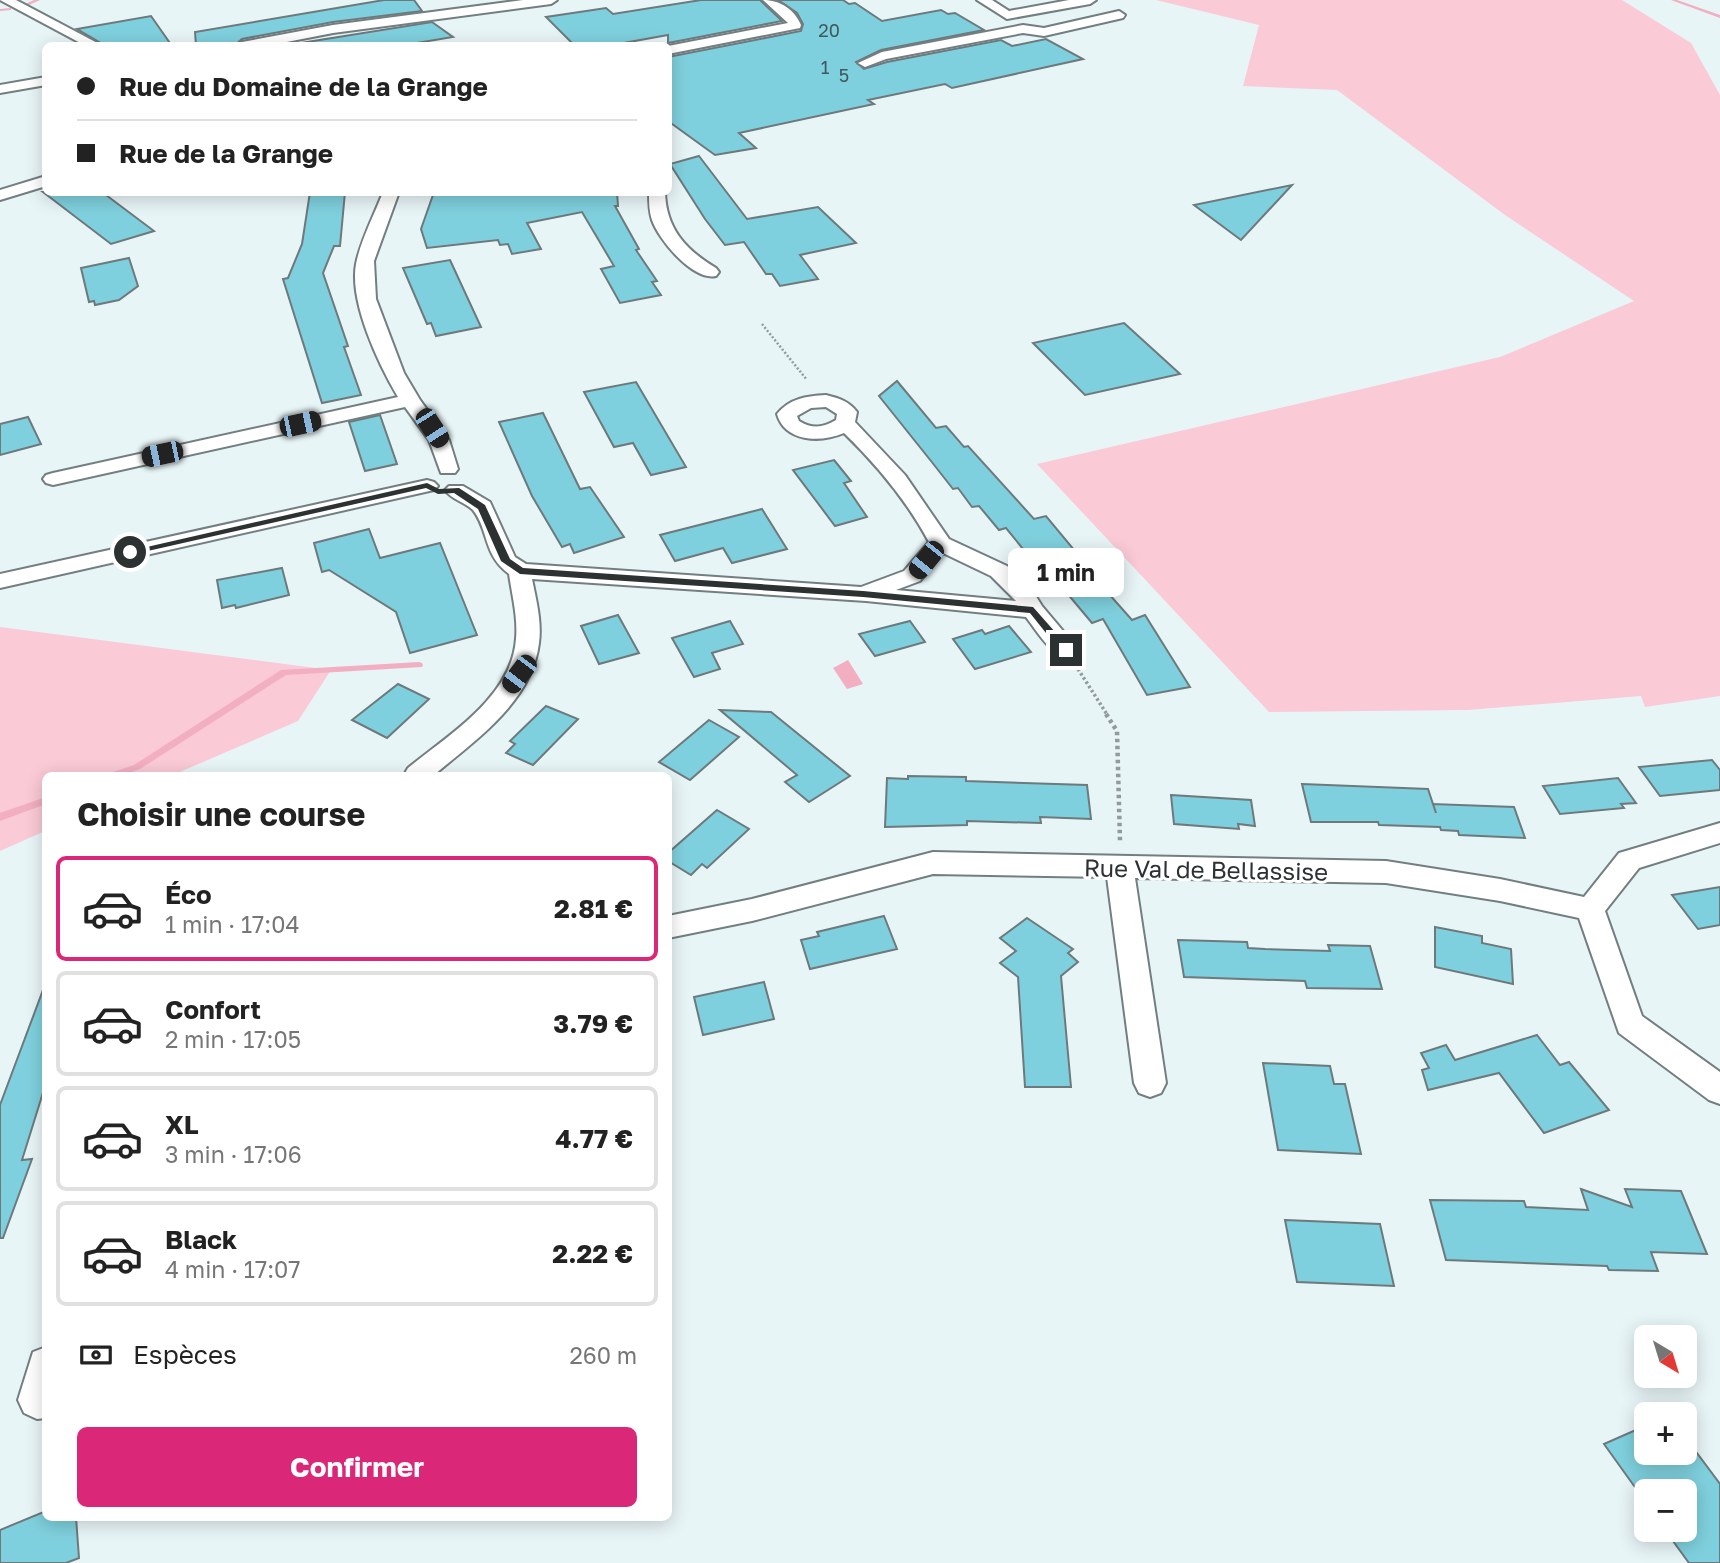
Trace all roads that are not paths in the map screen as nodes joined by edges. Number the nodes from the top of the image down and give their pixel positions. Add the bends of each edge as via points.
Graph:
1 (6, 0) edge
2 (551, 0) edge
3 (769, 0) edge
4 (983, 0) edge
5 (1090, 0) edge
6 (1007, 15) junction
7 (1119, 15) dead end
8 (1023, 29) junction
9 (89, 42) edge
10 (264, 42) edge
11 (672, 49) edge
12 (865, 63) dead end
13 (42, 82) edge
14 (0, 89) edge
15 (42, 182) edge
16 (0, 195) edge
17 (390, 196) edge
18 (657, 196) edge
19 (710, 272) dead end
20 (410, 400) junction
21 (845, 424) junction
22 (53, 479) dead end
23 (452, 479) junction
24 (940, 543) junction
25 (520, 571) junction
26 (0, 581) edge
27 (863, 594) junction
28 (1033, 610) junction
29 (1066, 650) road end
30 (421, 772) edge
31 (1720, 833) edge
32 (1120, 867) junction
33 (1590, 909) junction
34 (672, 926) edge
35 (1150, 1083) dead end
36 (1720, 1090) edge
37 (42, 1381) edge
38 (42, 1399) edge

1 - 9 street
2 - 10 street
3 - 11 street via 795,25
4 - 6 street
5 - 6 street
6 - 8 street
7 - 8 street via 1044,32
8 - 12 street via 883,55
13 - 14 street
15 - 16 street
17 - 20 street via 364,268 366,295 389,360
18 - 19 street via 661,226 687,258
20 - 22 street
20 - 23 street via 446,450
21 - 21 street via 822,433 803,432 790,424 788,414 816,401 842,407 847,412
21 - 24 street via 879,458
23 - 25 street via 482,507 506,561
23 - 26 street via 431,475 427,485
24 - 27 street via 912,576
24 - 28 street via 999,571 1021,590
25 - 27 street
25 - 30 street via 528,642 519,674 489,714
27 - 28 street
28 - 29 street
31 - 33 street via 1629,860
32 - 33 street, Rue Val de Bellassise via 1385,872
32 - 34 street, Rue Val de Bellassise via 933,863
32 - 35 street
33 - 36 street via 1630,1024
37 - 38 street via 37,1400

